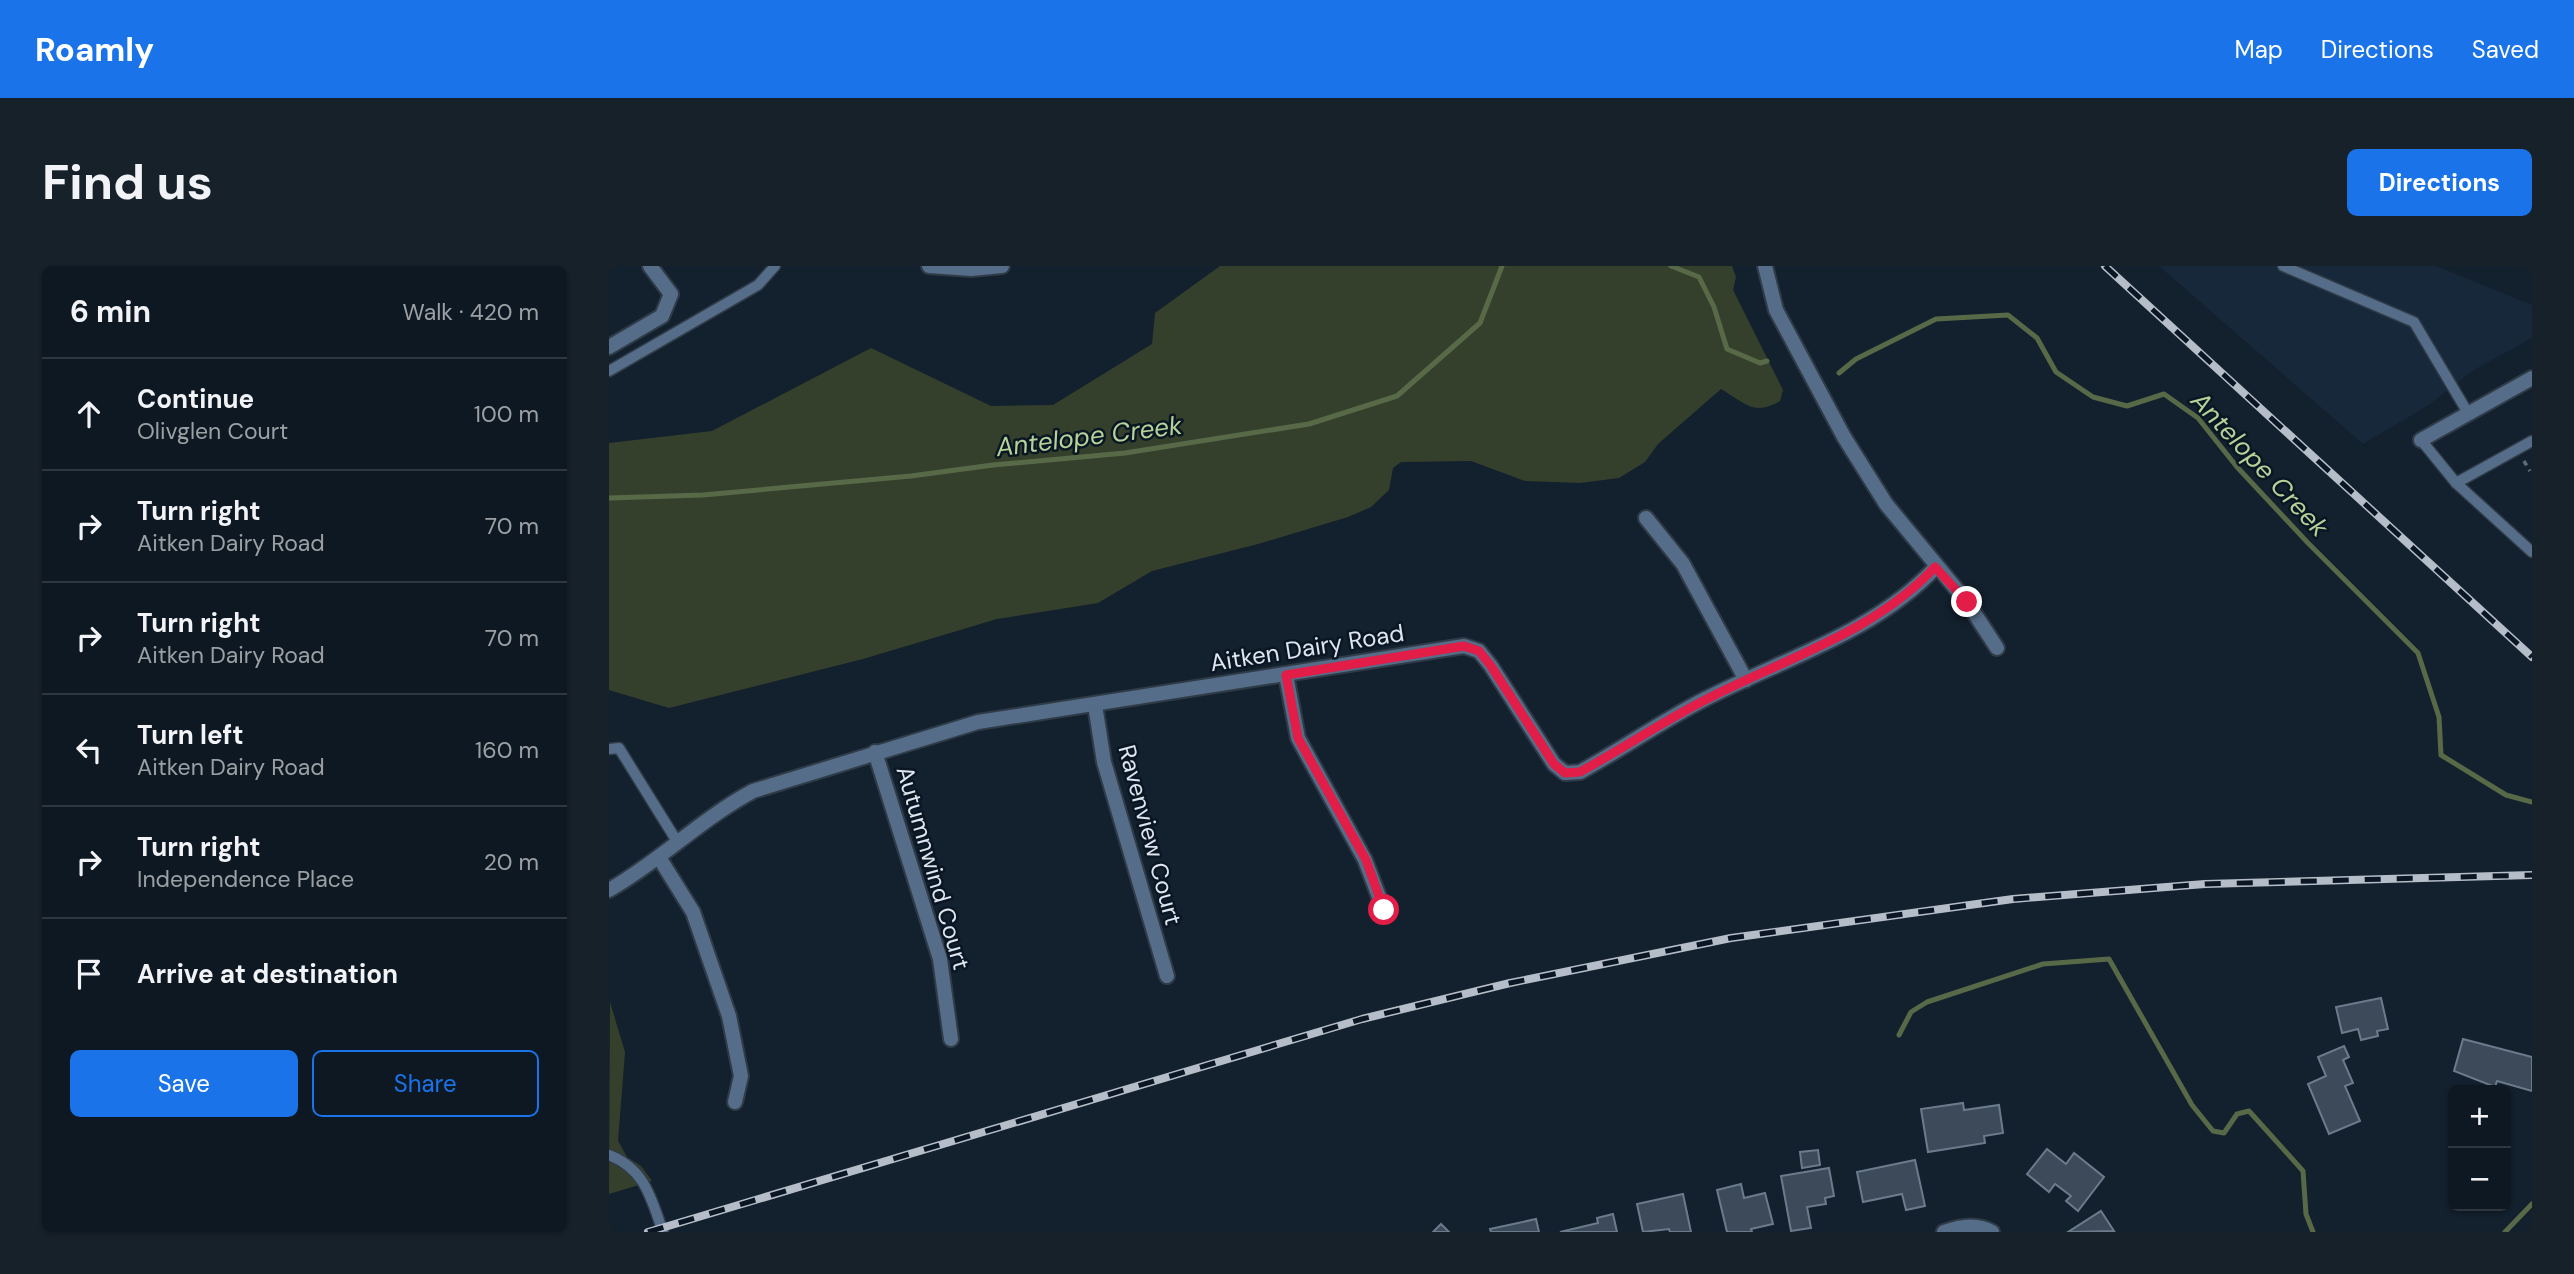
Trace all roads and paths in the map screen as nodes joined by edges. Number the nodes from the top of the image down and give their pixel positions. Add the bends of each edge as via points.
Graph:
1 (650, 266) edge
2 (775, 266) edge
3 (929, 266) edge
4 (1002, 266) edge
5 (1765, 266) edge
6 (2283, 266) edge
7 (609, 347) edge
8 (609, 371) edge
9 (2532, 378) edge
10 (2468, 413) junction
11 (2421, 440) joint
12 (2532, 441) edge
13 (2456, 483) junction
14 (1646, 518) dead end
15 (2532, 552) edge
16 (1935, 567) junction
17 (1997, 648) dead end
18 (1286, 675) junction
19 (1746, 680) junction
20 (1095, 705) junction
21 (609, 749) edge
22 (875, 752) junction
23 (678, 843) junction
24 (660, 859) junction
25 (609, 890) edge
26 (1384, 910) dead end
27 (1167, 976) dead end
28 (951, 1039) dead end
29 (735, 1102) dead end
30 (609, 1155) edge
31 (663, 1232) edge
32 (1944, 1232) edge
33 (1992, 1232) edge

1 - 7 street via 671,294 662,316
2 - 8 lane via 758,285
3 - 4 street
5 - 16 street via 1776,310 1844,437 1886,504
6 - 10 lane via 2414,322
9 - 10 street
10 - 11 street
11 - 13 lane
12 - 13 lane
13 - 15 lane
14 - 19 street via 1683,564
16 - 17 street via 1967,602
16 - 19 street, Aitken Dairy Road via 1889,607 1786,664
18 - 19 street, Aitken Dairy Road via 1464,646 1479,651 1554,764 1565,773 1580,772
18 - 20 street, Aitken Dairy Road
18 - 26 street via 1298,738 1366,860
20 - 22 street, Aitken Dairy Road via 978,722
20 - 27 street, Ravenview Court via 1104,762
21 - 23 lane via 619,748
22 - 23 street, Aitken Dairy Road via 753,791 719,809
22 - 28 street, Autumnwind Court via 940,959
23 - 24 street, Aitken Dairy Road
24 - 25 street, Aitken Dairy Road
24 - 29 street via 693,912 729,1016 741,1076
30 - 31 lane via 635,1169 643,1179
32 - 33 street via 1972,1226

